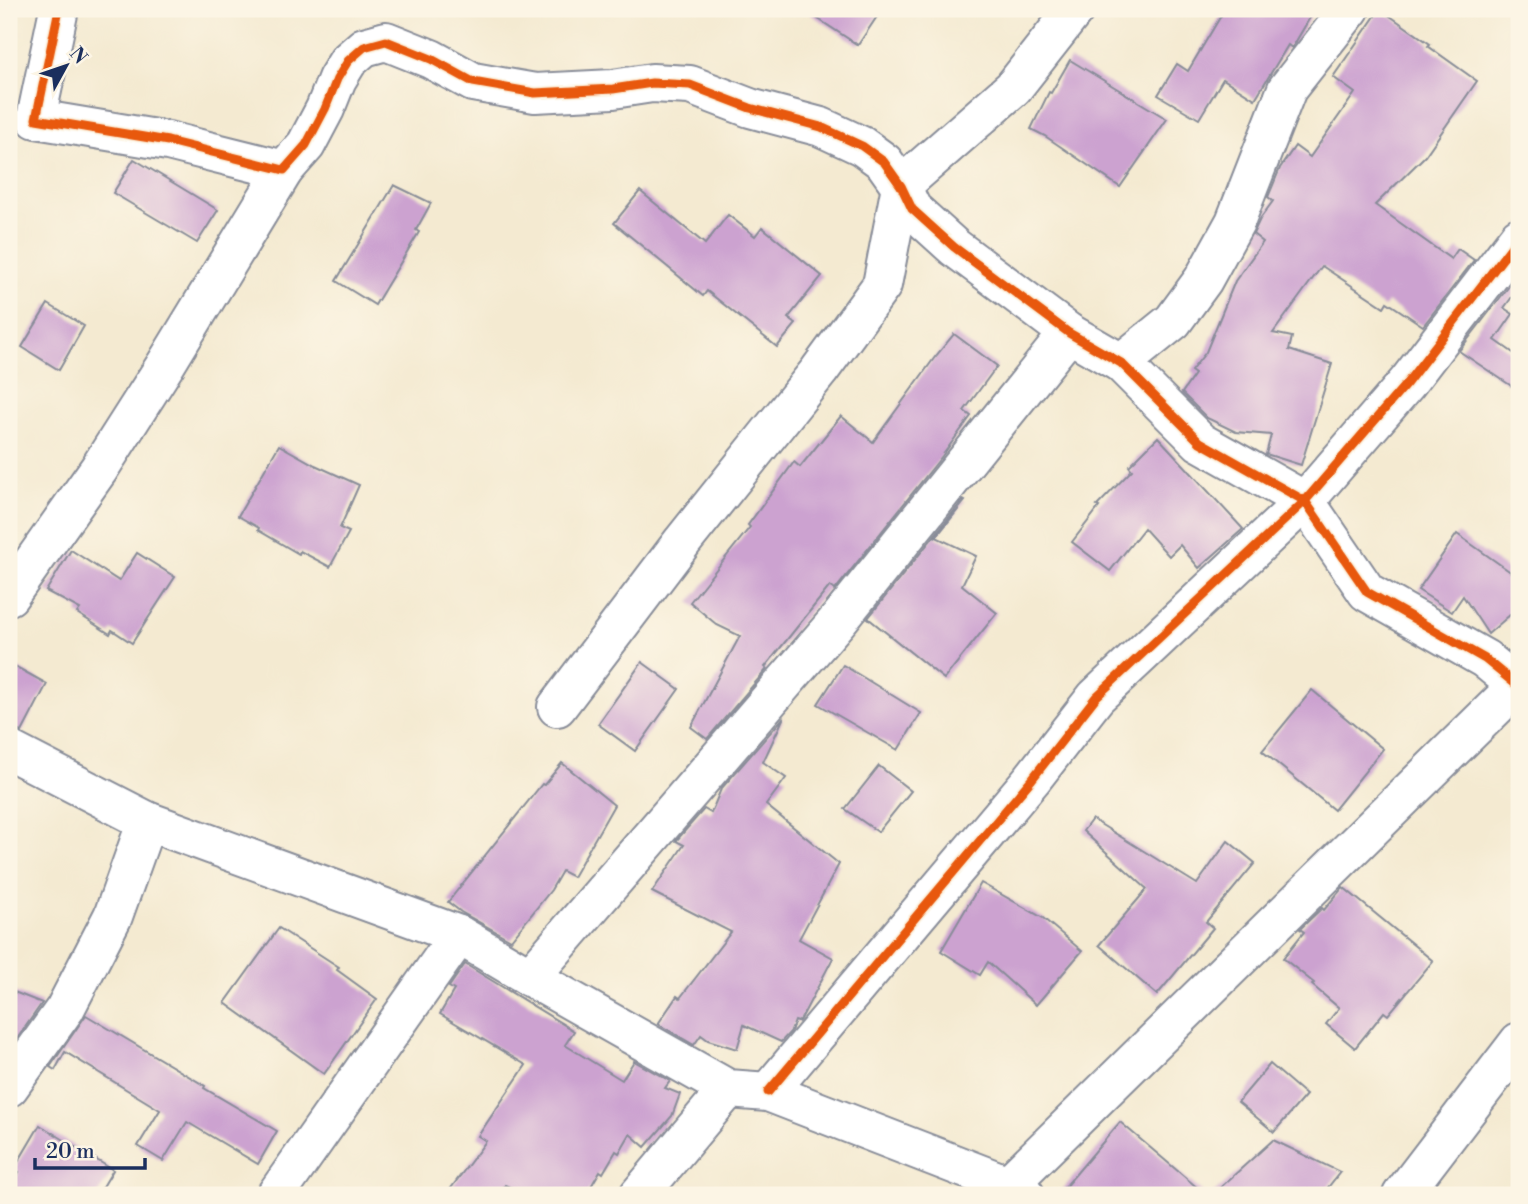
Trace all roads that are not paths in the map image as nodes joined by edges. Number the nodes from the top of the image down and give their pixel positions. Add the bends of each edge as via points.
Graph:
1 (59, 9) edge
2 (1075, 9) edge
3 (1350, 9) edge
4 (284, 170) junction
5 (901, 186) junction
6 (1519, 237) edge
7 (1069, 333) junction
8 (1121, 363) junction
9 (1305, 501) junction
10 (9, 596) edge
11 (1519, 686) edge
12 (557, 707) dead end
13 (9, 750) edge
14 (147, 821) junction
15 (459, 935) junction
16 (530, 978) junction
17 (1519, 1042) edge
18 (9, 1087) edge
19 (728, 1089) junction
20 (768, 1092) junction
21 (1010, 1192) edge
22 (276, 1195) edge
23 (639, 1195) edge
24 (1402, 1195) edge

1 - 4 street via 36,119 168,141
2 - 5 street via 1013,88
3 - 8 street via 1287,89 1235,222 1203,280 1173,321
4 - 5 street via 306,145 348,61 364,47 386,41 473,82 535,93 652,83 690,85 750,108 821,127 862,146 884,162
4 - 10 street via 99,469
5 - 7 street via 912,208 954,247
5 - 12 street via 882,285
6 - 9 street via 1407,383
7 - 8 street
7 - 16 street via 840,618
8 - 9 street via 1200,442
9 - 11 street via 1367,592 1485,659
9 - 20 street via 1097,697
11 - 21 street
13 - 14 street
14 - 15 street
14 - 18 street via 113,916 89,963 65,1009
15 - 16 street
15 - 22 street
16 - 19 street
17 - 24 street
19 - 20 street
19 - 23 street
20 - 21 street

